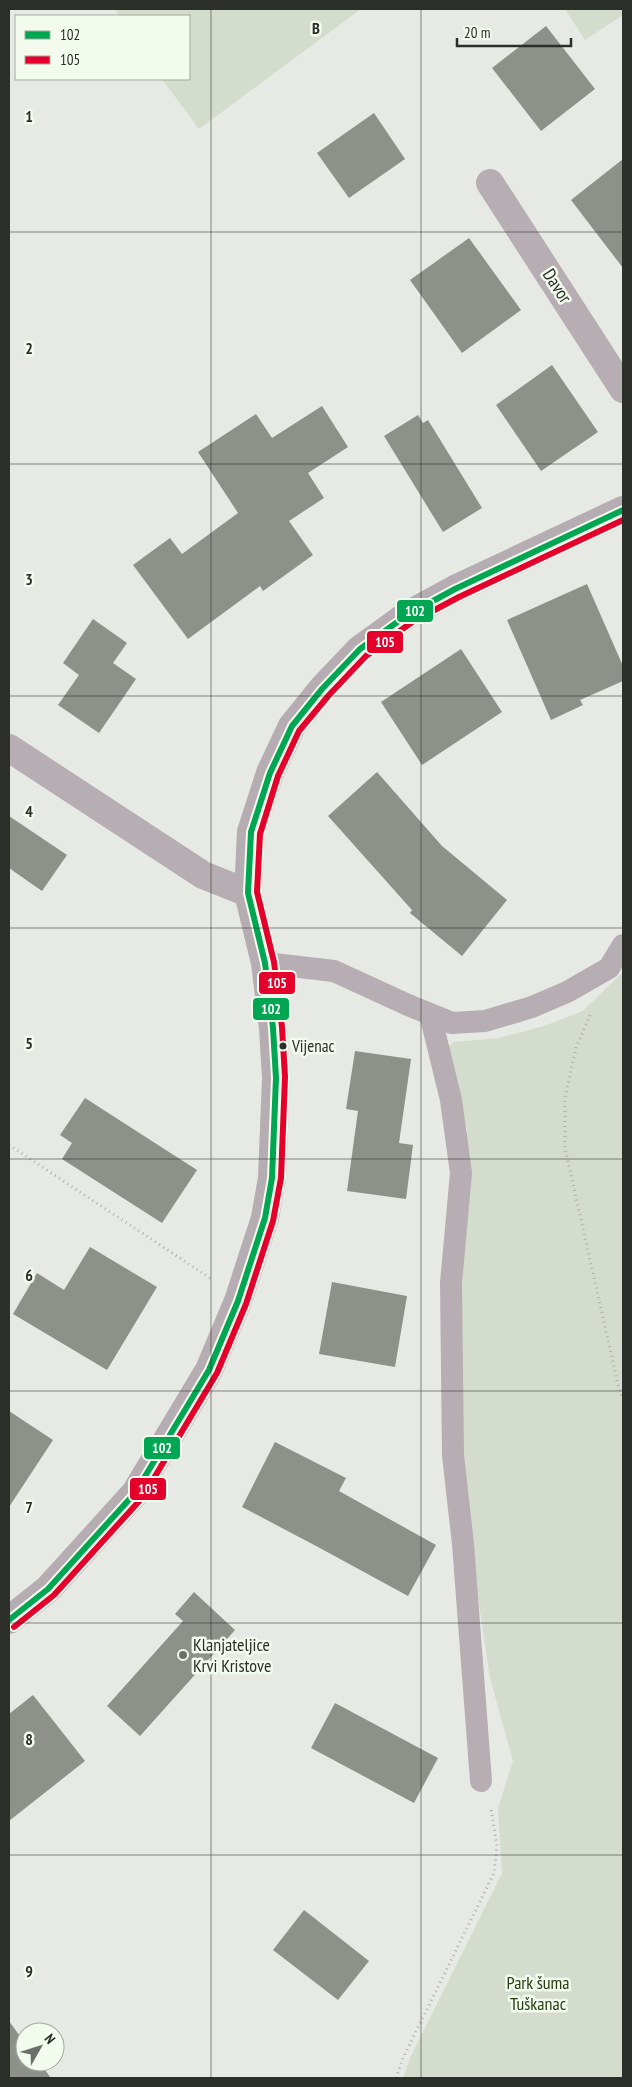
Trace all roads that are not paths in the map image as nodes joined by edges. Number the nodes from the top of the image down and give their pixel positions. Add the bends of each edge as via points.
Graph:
1 (490, 183) dead end
2 (623, 389) edge
3 (623, 510) edge
4 (9, 748) edge
5 (248, 893) junction
6 (623, 944) edge
7 (265, 963) junction
8 (430, 1014) junction
9 (9, 1620) edge
10 (481, 1781) road end

1 - 2 street, Davor
3 - 5 street via 455,589 407,615 360,648 292,726 270,773 252,832
4 - 5 street via 203,875
5 - 7 street
6 - 8 lane via 609,968 532,1007 485,1021 452,1023
7 - 8 lane via 334,971
7 - 9 street via 276,1078 272,1178 265,1218 238,1301 209,1370 136,1493 48,1589
8 - 10 lane via 451,1100 461,1173 451,1283 453,1455

